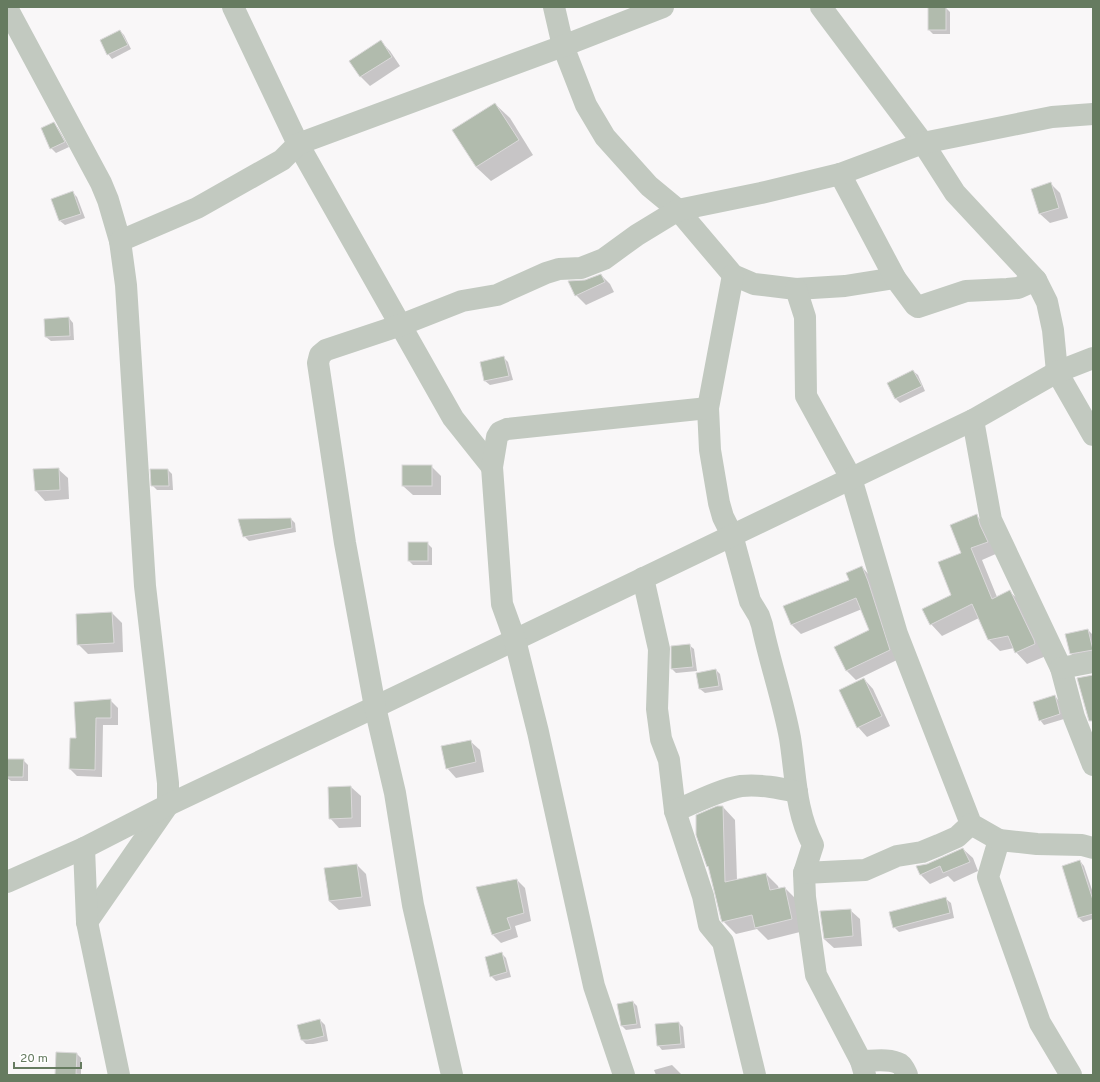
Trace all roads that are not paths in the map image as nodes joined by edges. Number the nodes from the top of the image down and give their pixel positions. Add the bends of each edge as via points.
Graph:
1 (233, 7) edge
2 (554, 7) edge
3 (663, 7) edge
4 (821, 7) edge
5 (7, 8) edge
6 (563, 46) junction
7 (1093, 114) edge
8 (923, 143) junction
9 (298, 144) junction
10 (840, 174) junction
11 (678, 210) junction
12 (120, 240) junction
13 (733, 275) junction
14 (895, 278) junction
15 (1036, 280) junction
16 (796, 290) junction
17 (401, 325) junction
18 (1093, 358) edge
19 (1057, 372) junction
20 (708, 408) junction
21 (973, 420) junction
22 (1093, 435) edge
23 (492, 467) junction
24 (852, 478) junction
25 (732, 535) junction
26 (643, 578) junction
27 (515, 640) junction
28 (1093, 662) edge
29 (1061, 668) junction
30 (375, 708) junction
31 (1093, 765) edge
32 (797, 792) junction
33 (168, 805) junction
34 (675, 811) junction
35 (971, 824) junction
36 (999, 840) junction
37 (84, 848) junction
38 (1093, 848) edge
39 (804, 873) junction
40 (7, 882) edge
41 (87, 922) junction
42 (863, 1068) edge
43 (119, 1075) edge
44 (452, 1075) edge
45 (624, 1075) edge
46 (755, 1075) edge
47 (907, 1075) edge
48 (1071, 1075) edge

1 - 9 street
2 - 6 street
3 - 6 street
4 - 8 street
5 - 12 street via 101,183
6 - 9 street
6 - 11 street via 586,105 605,137 649,186
7 - 8 street via 1052,117
8 - 10 street
8 - 15 street via 955,193
9 - 12 street via 282,160 197,208
9 - 17 street
10 - 11 street
10 - 14 street
11 - 13 street
11 - 17 street via 604,259 581,268 559,269 546,273 497,295 462,301
12 - 33 street via 126,285 145,586 168,782
13 - 16 street via 754,284
13 - 20 street
14 - 15 street via 918,307 966,291 1007,290
14 - 16 street
15 - 19 street via 1047,302
16 - 24 street via 805,317 806,396
17 - 23 street via 453,418
17 - 30 street via 326,350 320,355 318,363 345,543
18 - 19 street
19 - 21 street
19 - 22 street
20 - 23 street via 506,429 497,437
20 - 25 street via 710,450 719,502
21 - 24 street
21 - 29 street via 991,520
23 - 27 street via 502,604
24 - 25 street
24 - 35 street via 897,634
25 - 26 street
25 - 32 street via 750,601 759,616 777,686 789,738
26 - 27 street
26 - 34 street via 659,649 657,709 661,740 669,760
27 - 30 street
27 - 45 street via 594,986
28 - 29 street
29 - 31 street via 1074,717
30 - 33 street
30 - 44 street via 395,793 414,905
32 - 34 street via 742,786
32 - 39 street via 803,822 813,845
33 - 37 street
33 - 41 street
34 - 46 street via 703,896 709,925 723,942
35 - 36 street
35 - 39 street via 957,837 939,845 922,852 897,856 865,870
36 - 38 street via 1082,845
36 - 48 street via 988,878 1040,1023
37 - 40 street
37 - 41 street
39 - 42 street via 816,975
41 - 43 street
42 - 47 street via 894,1062 900,1064

